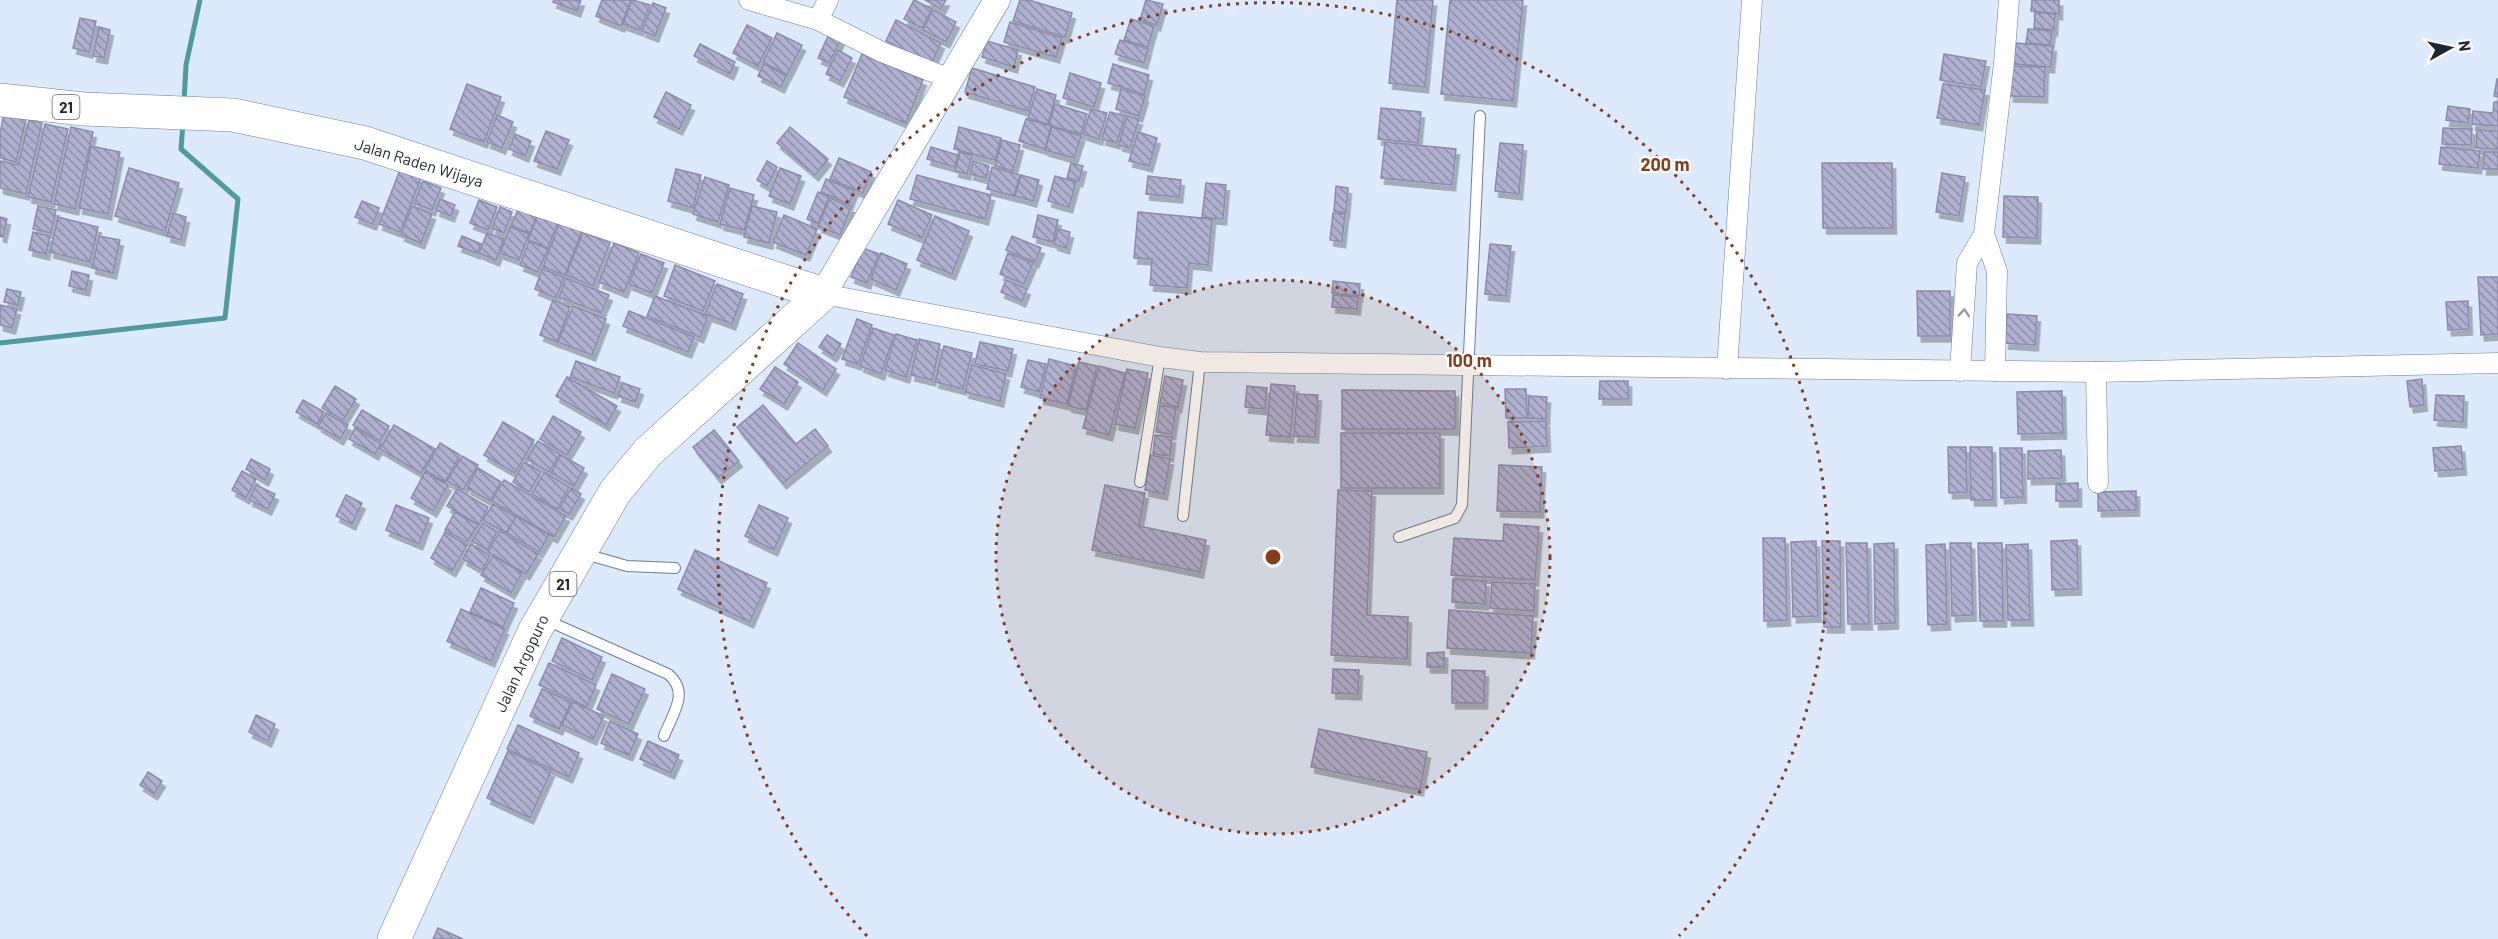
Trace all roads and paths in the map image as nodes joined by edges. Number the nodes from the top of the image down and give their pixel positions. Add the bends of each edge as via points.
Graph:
1 (749, 0) edge
2 (828, 0) edge
3 (997, 0) edge
4 (1752, 0) edge
5 (2009, 0) edge
6 (818, 20) junction
7 (950, 79) junction
8 (0, 100) edge
9 (1480, 116) dead end
10 (1984, 234) junction
11 (823, 294) junction
12 (1160, 357) junction
13 (1200, 362) junction
14 (2498, 363) edge
15 (1470, 365) junction
16 (1727, 369) junction
17 (1960, 371) junction
18 (1995, 371) junction
19 (2096, 372) junction
20 (1140, 482) dead end
21 (2097, 483) dead end
22 (1183, 516) dead end
23 (1399, 537) dead end
24 (582, 553) junction
25 (675, 568) dead end
26 (542, 618) junction
27 (664, 736) dead end
28 (394, 939) edge

1 - 6 street
2 - 6 street
3 - 7 street
4 - 16 street
5 - 10 street
6 - 7 street
7 - 11 street
8 - 11 highway, Jalan Raden Wijaya / 21 via 84,109 233,115 364,143
9 - 15 lane
17 -> 10 street via 1967,263
10 - 18 street via 1997,271
11 - 12 street
11 - 24 highway, Jalan Argopuro / 21 via 648,452 615,492
12 - 13 street
12 - 20 lane
13 - 15 street
13 - 22 lane
14 - 19 street
15 - 16 street
15 - 23 lane via 1462,505 1455,518
16 - 17 street
17 - 18 street
18 - 19 street
19 - 21 street
24 - 25 lane via 627,566
24 - 26 highway, Jalan Argopuro / 21
26 - 27 lane via 678,682 681,692
26 - 28 highway, Jalan Argopuro / 21

